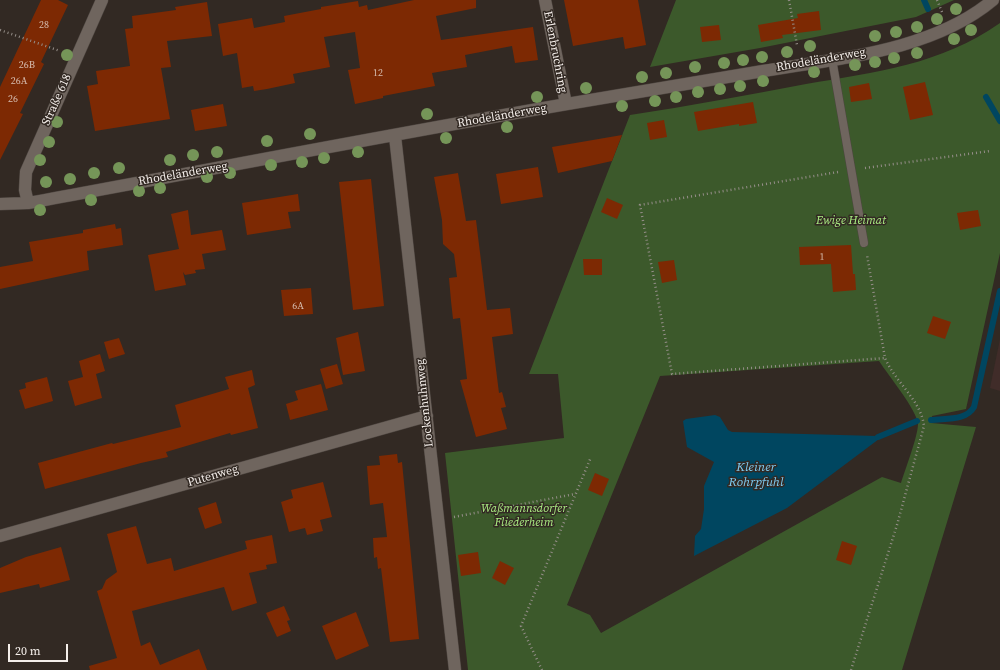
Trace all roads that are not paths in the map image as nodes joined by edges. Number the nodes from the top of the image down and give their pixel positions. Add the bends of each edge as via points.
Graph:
1 (102, 0) edge
2 (544, 0) edge
3 (994, 0) edge
4 (832, 59) junction
5 (566, 104) junction
6 (395, 136) junction
7 (28, 203) junction
8 (0, 204) edge
9 (864, 243) road end
10 (427, 416) junction
11 (0, 536) edge
12 (455, 670) edge

1 - 7 street, Straße 618 via 26,172 25,190
2 - 5 street, Erlenbruchring
3 - 4 street, Rhodeländerweg via 950,29 927,38
4 - 5 street, Rhodeländerweg
4 - 9 lane
5 - 6 street, Rhodeländerweg
6 - 7 street, Rhodeländerweg
6 - 10 street, Lockenhuhnweg
7 - 8 street, Rhodeländerweg
10 - 11 street, Putenweg
10 - 12 street, Lockenhuhnweg

